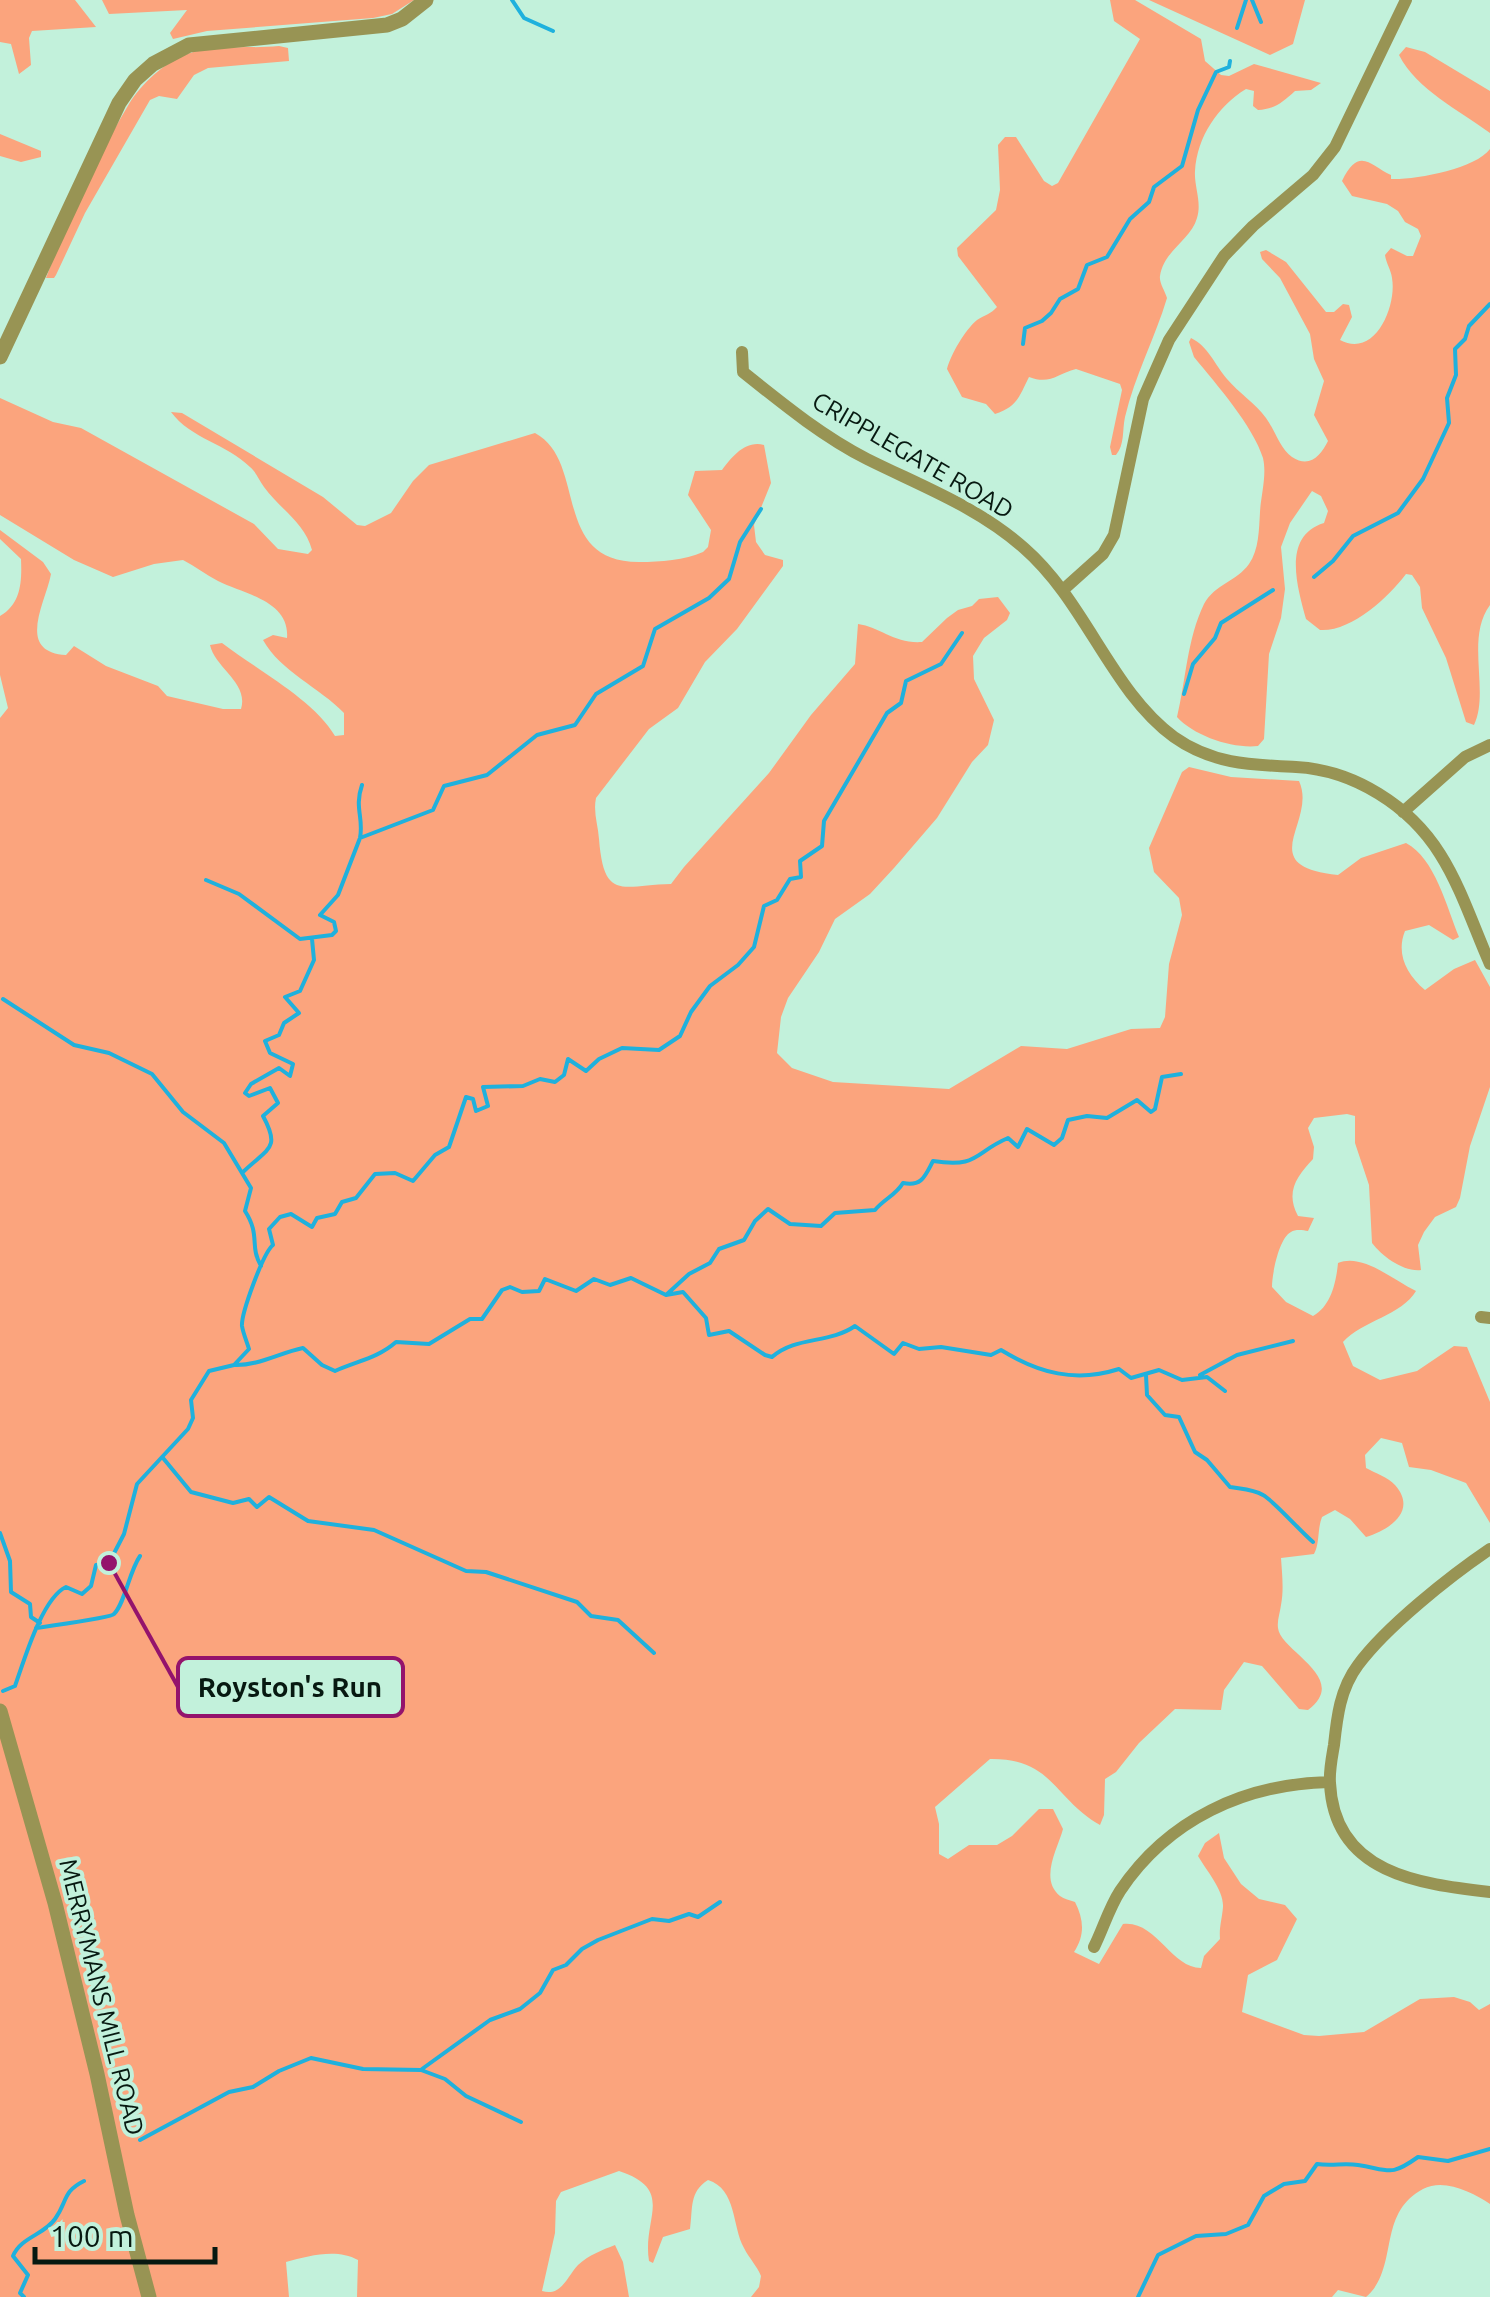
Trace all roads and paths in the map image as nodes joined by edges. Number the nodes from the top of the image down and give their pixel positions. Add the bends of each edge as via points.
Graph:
1 (426, 0) edge
2 (1406, 0) edge
3 (742, 352) dead end
4 (0, 357) edge
5 (1064, 589) junction
6 (1490, 745) edge
7 (1403, 812) junction
8 (1490, 964) edge
9 (1490, 1548) edge
10 (0, 1710) edge
11 (1330, 1782) junction
12 (1490, 1892) edge
13 (1094, 1947) dead end
14 (149, 2297) edge

1 - 4 street via 387,25 189,45 152,64 120,103
2 - 5 street via 1334,147 1313,175 1224,256 1169,340 1143,399 1114,535
3 - 5 street, CRIPPLEGATE ROAD via 744,372 810,424 983,518
5 - 7 street, CRIPPLEGATE ROAD via 1134,696 1180,741 1236,764 1332,774
6 - 7 street via 1464,757
7 - 8 street, CRIPPLEGATE ROAD via 1448,868
9 - 11 street via 1356,1667 1342,1696
10 - 14 street, MERRYMANS MILL ROAD via 55,1903
11 - 12 street via 1339,1820 1384,1870 1425,1885
11 - 13 street via 1262,1789 1166,1838 1118,1894

